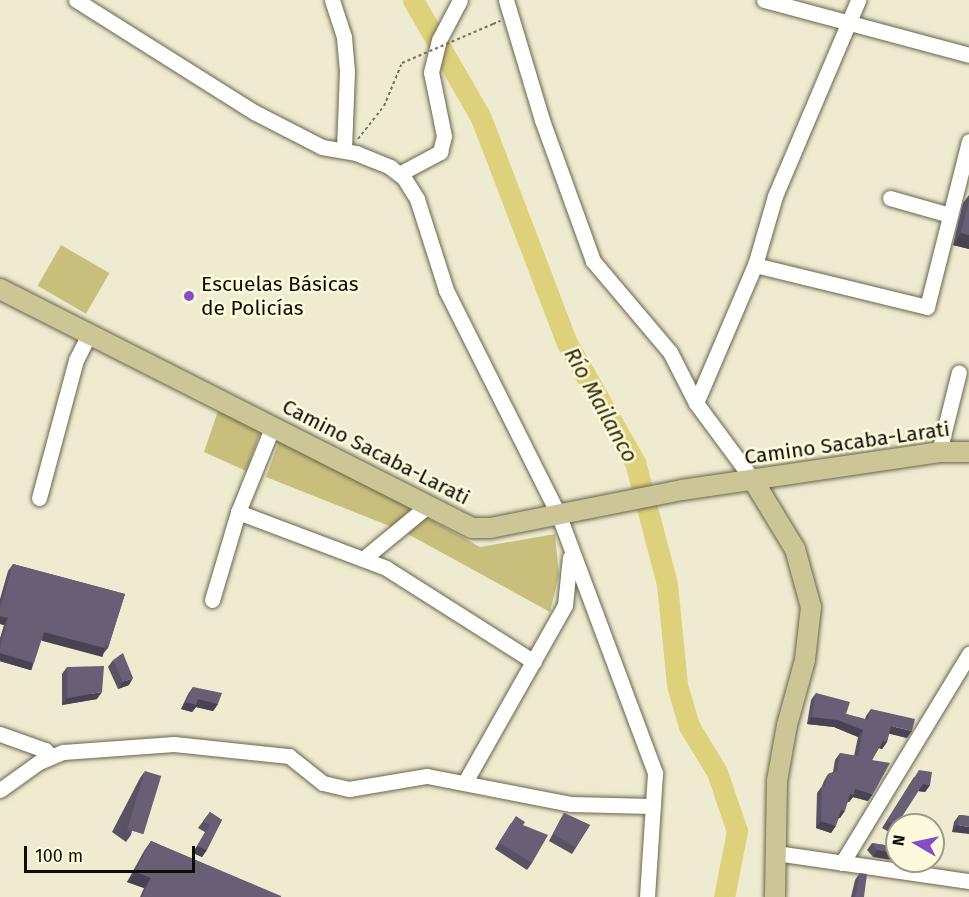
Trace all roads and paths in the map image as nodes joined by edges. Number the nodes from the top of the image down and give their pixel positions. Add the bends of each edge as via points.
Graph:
1 (76, 0) edge
2 (332, 0) edge
3 (460, 0) edge
4 (506, 0) edge
5 (764, 0) edge
6 (858, 0) edge
7 (493, 24) dead end
8 (848, 24) junction
9 (969, 55) edge
10 (969, 141) edge
11 (344, 150) junction
12 (399, 174) junction
13 (890, 198) dead end
14 (950, 215) junction
15 (755, 265) junction
16 (0, 290) edge
17 (90, 334) junction
18 (959, 372) dead end
19 (696, 403) junction
20 (273, 426) junction
21 (939, 452) junction
22 (969, 452) edge
23 (753, 480) junction
24 (39, 498) dead end
25 (426, 507) junction
26 (238, 512) junction
27 (559, 516) junction
28 (570, 550) junction
29 (363, 559) junction
30 (212, 600) dead end
31 (969, 654) edge
32 (534, 662) junction
33 (0, 734) edge
34 (51, 756) junction
35 (465, 782) junction
36 (0, 790) edge
37 (652, 807) junction
38 (776, 853) junction
39 (842, 863) junction
40 (969, 881) edge
41 (776, 895) edge
42 (647, 897) edge

1 - 11 street via 254,112 322,147
2 - 11 street via 344,37
3 - 12 street via 439,40 431,72 444,136 440,152
4 - 19 street via 542,120 593,261 670,352
5 - 8 street
6 - 8 street
7 - 11 path, bridge via 402,63 384,106 364,134
8 - 9 street
8 - 15 street via 775,196
10 - 14 street
11 - 12 street
12 - 27 street via 417,199 446,290
13 - 14 street
14 - 15 street via 927,308
15 - 19 street
16 - 17 main road, Camino Sacaba-Larati
17 - 20 main road, Camino Sacaba-Larati
17 - 24 street via 76,360
18 - 21 street
19 - 23 street
20 - 25 main road, Camino Sacaba-Larati
20 - 26 street
21 - 22 main road, Camino Sacaba-Larati
21 - 23 main road, Camino Sacaba-Larati
23 - 27 main road, Camino Sacaba-Larati via 682,490
23 - 38 main road via 795,549 811,607 806,660 787,724 777,781
25 - 27 main road, Camino Sacaba-Larati via 472,528
25 - 29 street
26 - 29 street
26 - 30 street
27 - 28 street
28 - 32 street via 565,605
28 - 37 street via 655,773
29 - 32 street via 386,568
31 - 39 street
32 - 35 street
33 - 34 street via 45,750
34 - 35 street via 174,744 289,756 323,783 349,789 427,776
34 - 36 street
35 - 37 street via 571,804
37 - 42 street
38 - 39 street
38 - 41 main road
39 - 40 street

